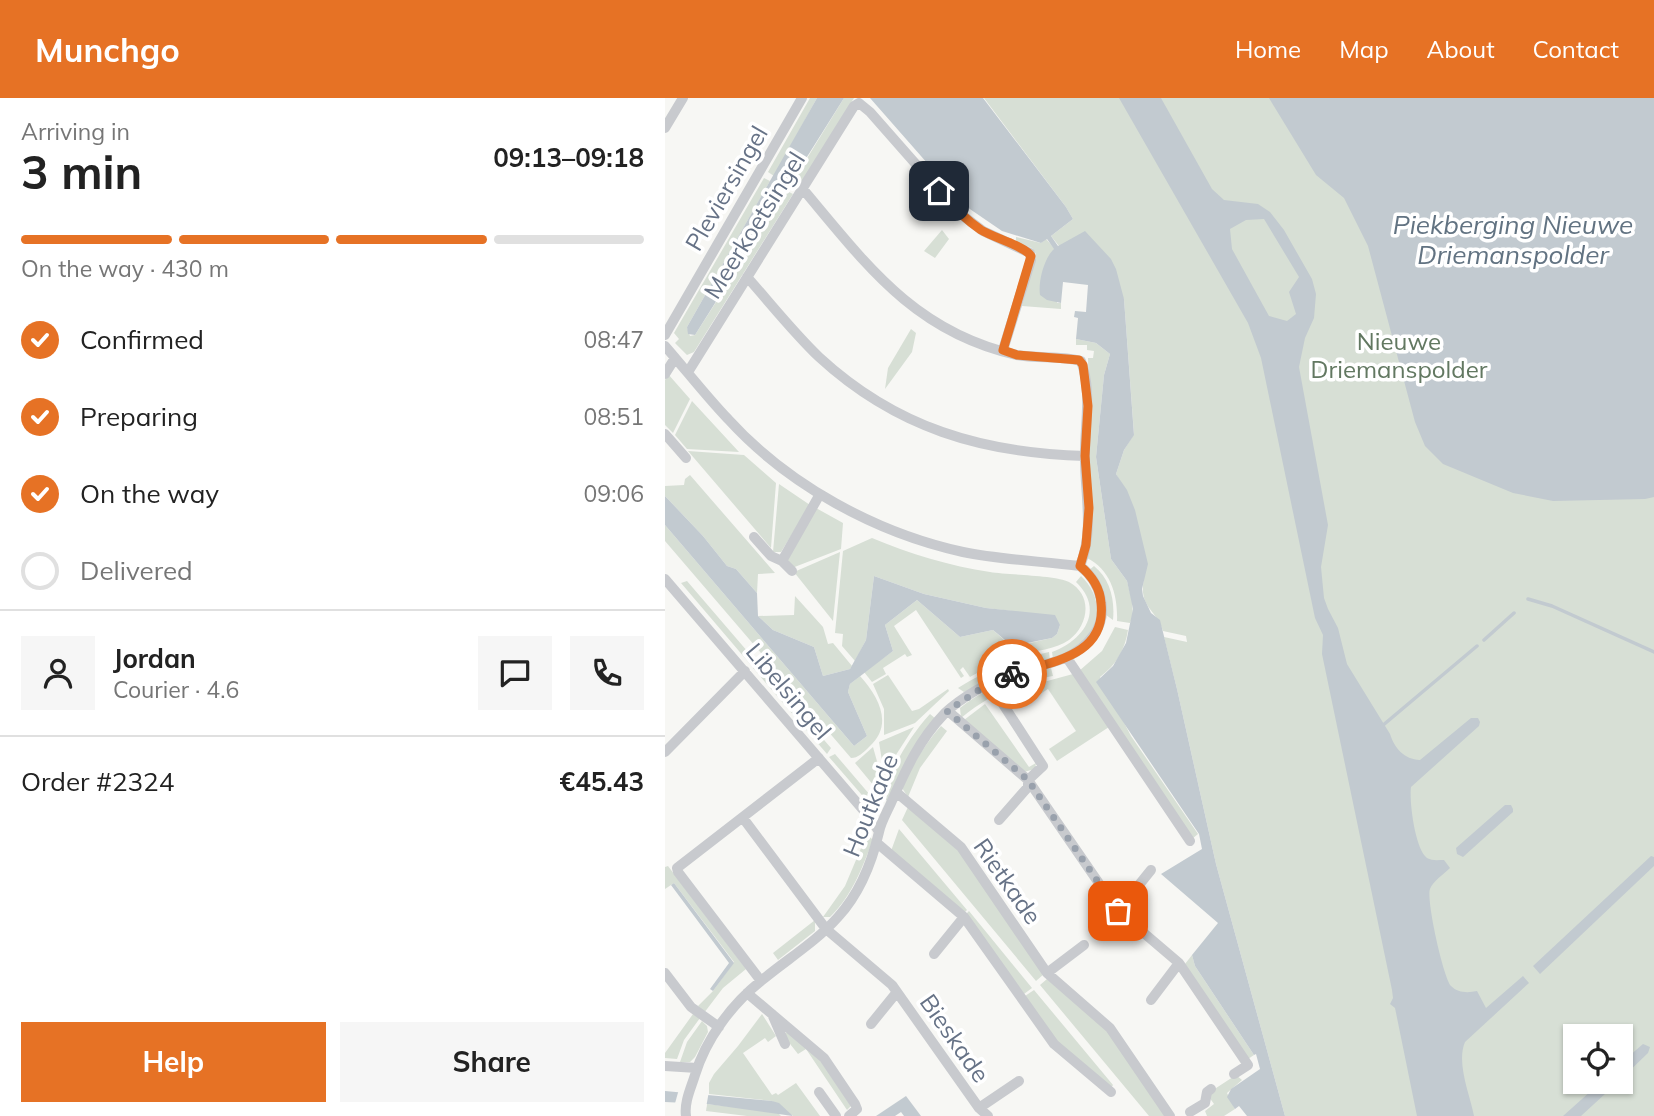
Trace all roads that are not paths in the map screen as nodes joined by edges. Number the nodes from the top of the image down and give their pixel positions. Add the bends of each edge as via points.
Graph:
1 (683, 98) edge
2 (802, 98) edge
3 (665, 128) edge
4 (802, 188) junction
5 (747, 277) junction
6 (665, 335) edge
7 (665, 346) edge
8 (1003, 350) junction
9 (675, 358) junction
10 (688, 372) junction
11 (665, 374) edge
12 (665, 434) edge
13 (1085, 456) junction
14 (686, 458) dead end
15 (820, 494) junction
16 (754, 537) dead end
17 (782, 561) junction
18 (1080, 566) junction
19 (792, 571) dead end
20 (668, 587) edge
21 (1067, 658) junction
22 (745, 671) junction
23 (999, 698) dead end
24 (947, 711) junction
25 (665, 752) edge
26 (819, 758) junction
27 (1028, 780) junction
28 (896, 792) junction
29 (743, 818) junction
30 (999, 820) dead end
31 (878, 837) junction
32 (1190, 841) dead end
33 (1151, 870) dead end
34 (1118, 911) junction
35 (964, 917) junction
36 (826, 929) junction
37 (1084, 945) dead end
38 (934, 954) dead end
39 (1179, 963) junction
40 (665, 973) edge
41 (1047, 973) junction
42 (761, 981) junction
43 (897, 992) junction
44 (747, 993) junction
45 (1151, 1000) dead end
46 (770, 1011) junction
47 (871, 1024) dead end
48 (719, 1027) junction
49 (785, 1044) dead end
50 (665, 1066) edge
51 (697, 1068) junction
52 (1234, 1074) dead end
53 (1019, 1081) dead end
54 (1211, 1089) dead end
55 (1111, 1091) dead end
56 (819, 1092) dead end
57 (983, 1112) edge
58 (685, 1113) edge
59 (1189, 1115) edge
60 (836, 1116) edge
61 (849, 1116) edge
62 (1170, 1116) edge

1 - 3 street
2 - 6 street, Pleviersingel
4 - 5 street, Meerkoetsingel
4 - 8 street via 870,270 900,297 944,328
4 - 8 street, Meerkoetsingel via 854,106 864,104 958,212 990,235 1030,253
5 - 10 street, Meerkoetsingel
5 - 13 street via 818,356 891,410 979,444
7 - 9 street
8 - 13 street via 1081,361 1088,406
9 - 10 street
9 - 11 street
10 - 15 street via 752,442
12 - 14 street
13 - 18 street via 1088,530
15 - 17 street
15 - 18 street via 882,525 945,548
16 - 17 street
17 - 19 street
18 - 21 street, Houtkade via 1098,590 1101,621 1087,643
20 - 22 street, Libelsingel
21 - 24 street, Houtkade via 995,681
21 - 32 street
22 - 25 street
22 - 26 street, Libelsingel
23 - 27 street via 1043,766
24 - 27 street
24 - 28 street, Houtkade via 911,756
26 - 29 street
26 - 31 street, Libelsingel
27 - 30 street via 1028,787
27 - 34 street
28 - 31 street, Houtkade
28 - 41 street, Rietkade via 961,847
29 - 36 street, Bieskade
29 - 42 street via 677,868
31 - 35 street, Libelsingel
31 - 36 street, Houtkade via 852,898
33 - 34 street
34 - 39 street
35 - 38 street
35 - 55 street, Libelsingel via 1054,1044
36 - 42 street, Houtkade
36 - 43 street, Bieskade
37 - 41 street
39 - 45 street
39 - 52 street via 1248,1065
40 - 48 street via 691,1007
41 - 62 street, Rietkade via 1109,1028
42 - 44 street, Houtkade
43 - 47 street, Bieskade
43 - 57 street, Bieskade
44 - 46 street
44 - 48 street, Houtkade
46 - 49 street
46 - 61 street via 824,1058 855,1104 857,1109
48 - 51 street, Houtkade
50 - 51 street
51 - 58 street, Houtkade
53 - 57 street, Bieskade
54 - 59 street via 1205,1102
56 - 60 street

